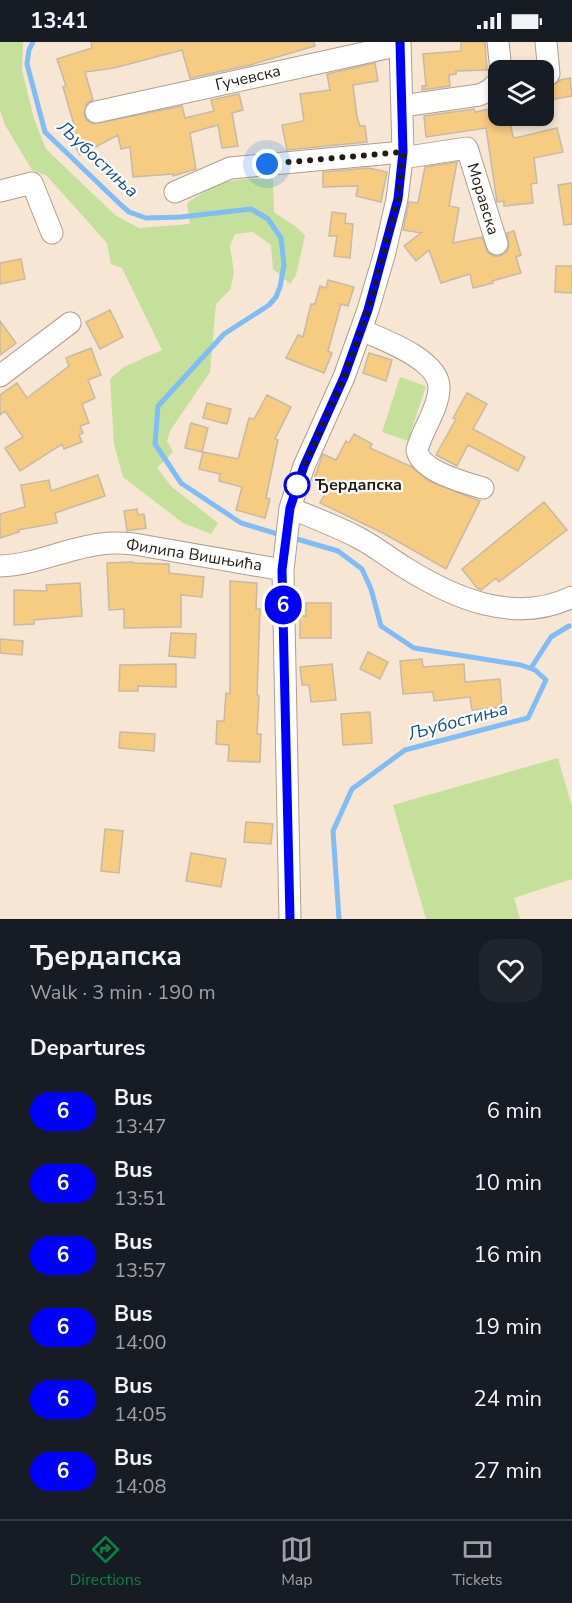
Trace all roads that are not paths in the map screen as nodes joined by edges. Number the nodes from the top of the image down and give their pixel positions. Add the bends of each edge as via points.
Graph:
1 (498, 42) edge
2 (546, 42) edge
3 (400, 44) edge
4 (500, 60) edge
5 (548, 60) edge
6 (488, 91) edge
7 (402, 106) junction
8 (96, 112) dead end
9 (403, 155) junction
10 (0, 191) edge
11 (175, 192) dead end
12 (52, 232) dead end
13 (497, 244) dead end
14 (70, 323) dead end
15 (361, 330) junction
16 (0, 376) edge
17 (483, 488) dead end
18 (287, 527) junction
19 (0, 566) edge
20 (282, 570) junction
21 (572, 597) edge
22 (290, 919) edge

1 - 4 street
2 - 5 street
3 - 7 street
3 - 8 street, Гучевска
6 - 7 street
7 - 9 street
9 - 11 street via 230,168
9 - 13 street, Моравска via 467,148
9 - 15 street via 398,199
10 - 12 street via 32,183
14 - 16 street
15 - 17 street via 406,350 436,376 437,400 417,450 421,461 441,473
15 - 18 street via 304,466
18 - 20 street
18 - 21 street via 358,537 450,592 485,605 526,609
19 - 20 street, Филипа Вишњића via 114,543
20 - 22 street

